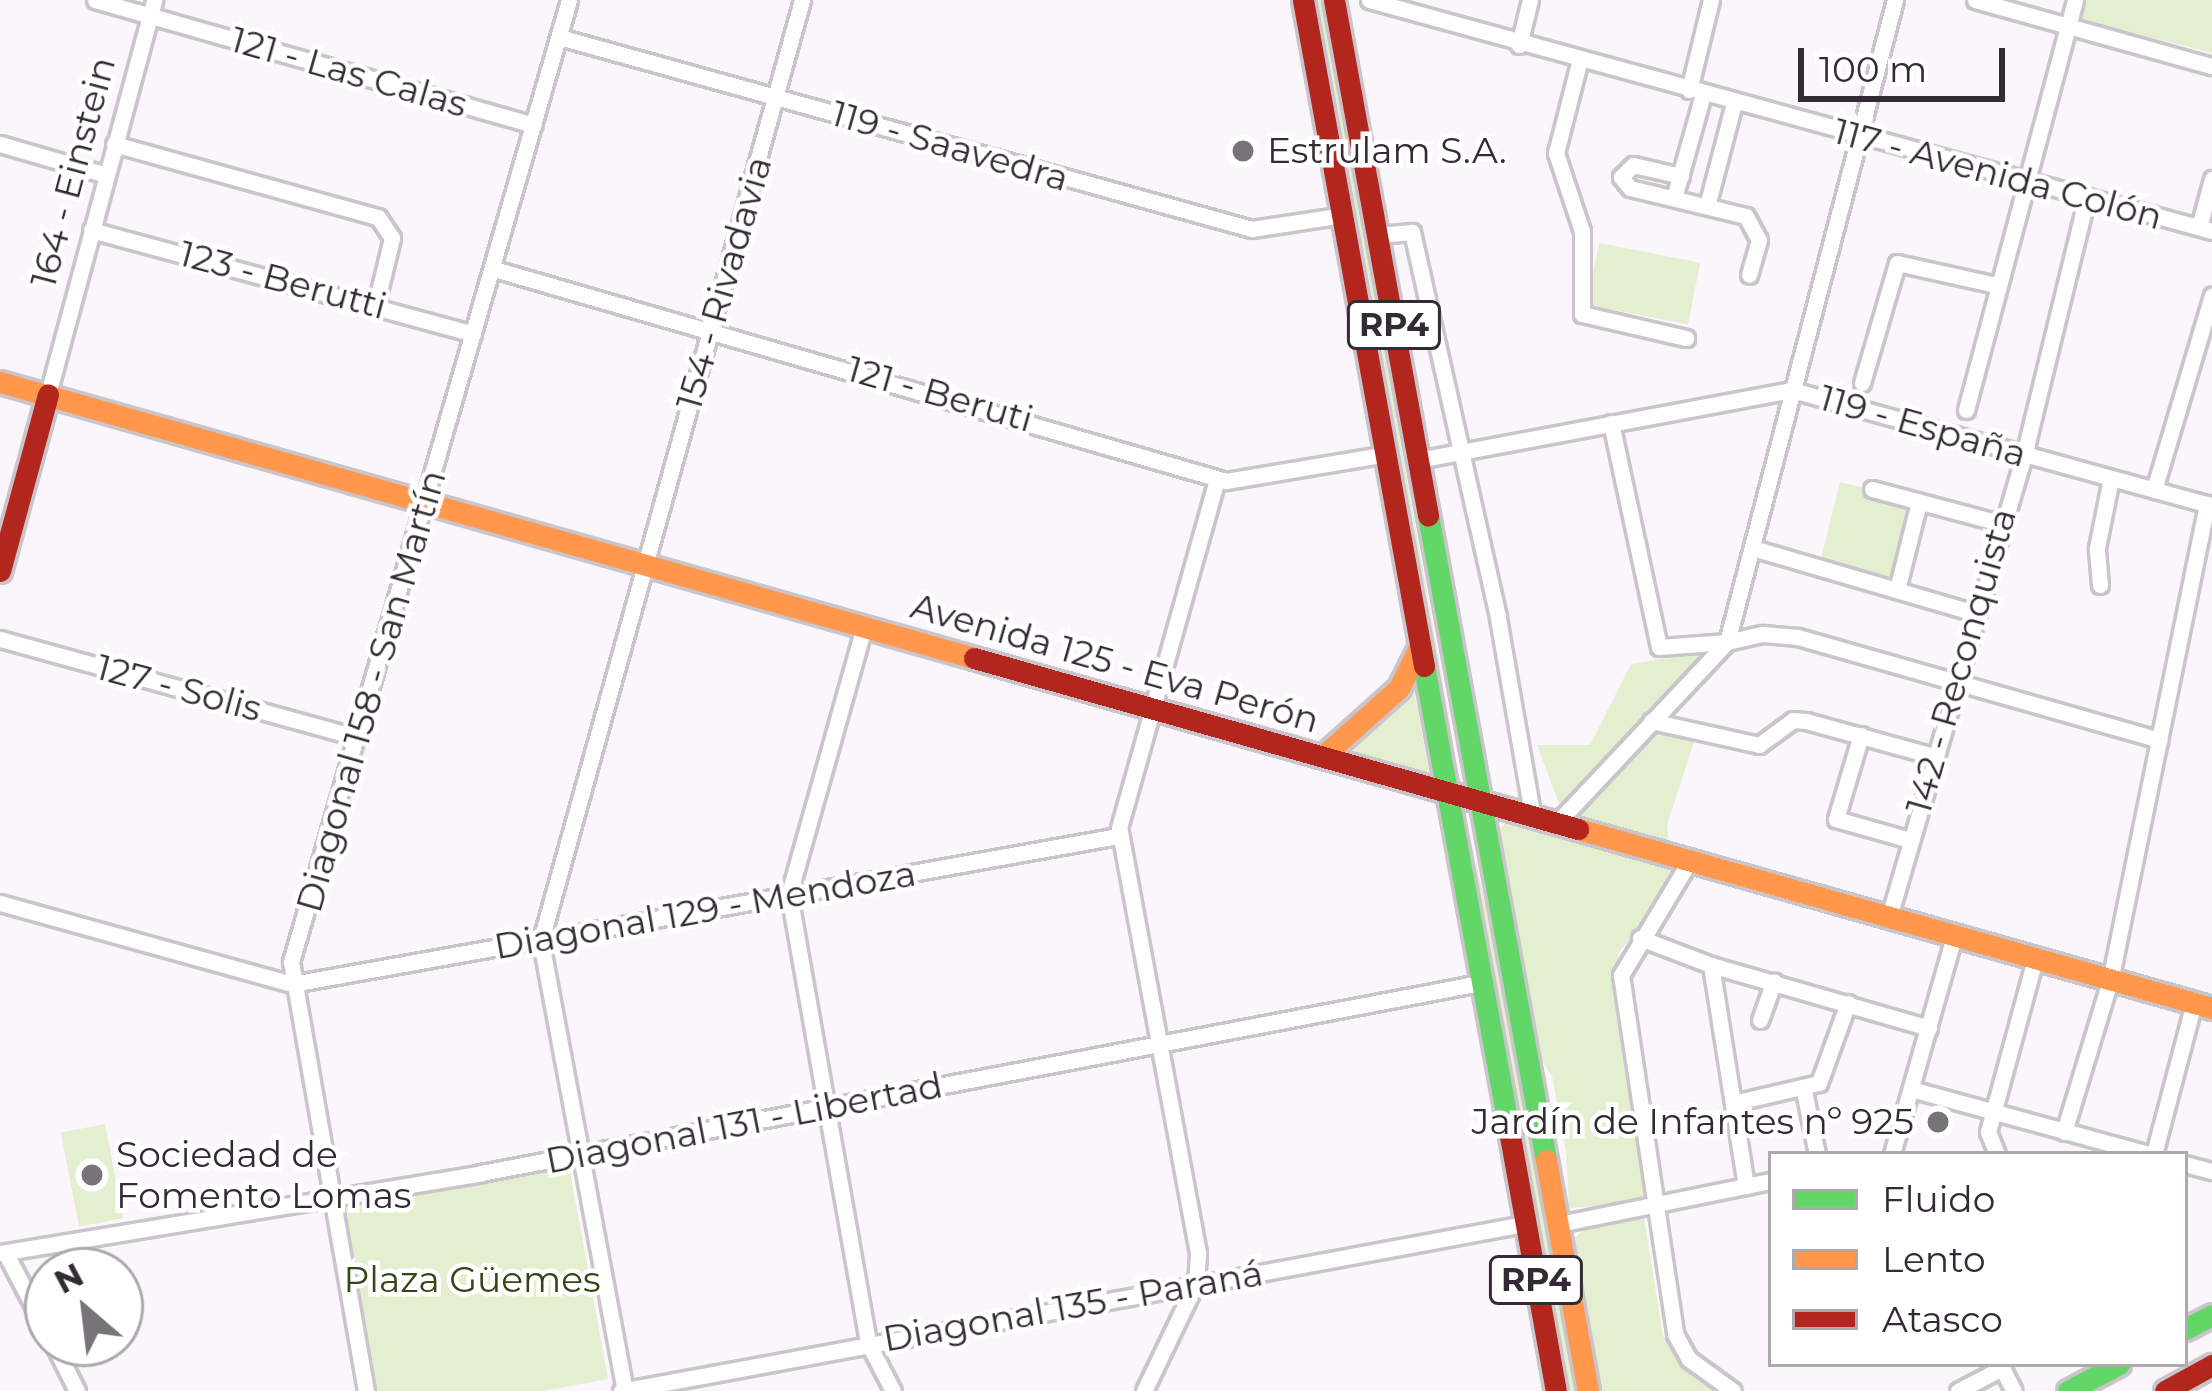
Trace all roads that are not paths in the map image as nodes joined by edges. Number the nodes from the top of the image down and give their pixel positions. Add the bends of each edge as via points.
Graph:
1 (95, 0) edge
2 (569, 0) edge
3 (802, 0) edge
4 (1304, 0) edge
5 (1334, 0) edge
6 (1369, 0) edge
7 (1530, 0) edge
8 (1711, 0) edge
9 (1894, 0) edge
10 (1975, 0) edge
11 (2075, 0) edge
12 (152, 8) edge
13 (2068, 25) junction
14 (559, 38) junction
15 (1519, 46) junction
16 (1579, 63) junction
17 (2212, 66) edge
18 (1696, 92) junction
19 (776, 97) junction
20 (1734, 103) junction
21 (534, 124) junction
22 (1858, 136) junction
23 (0, 144) edge
24 (114, 144) junction
25 (107, 175) junction
26 (1681, 176) junction
27 (2212, 179) edge
28 (2026, 181) junction
29 (2086, 197) junction
30 (1674, 198) junction
31 (1707, 206) junction
32 (1343, 215) junction
33 (2206, 229) edge
34 (92, 230) junction
35 (1378, 235) junction
36 (494, 269) junction
37 (1750, 275) dead end
38 (1996, 285) junction
39 (2212, 295) edge
40 (376, 304) junction
41 (711, 330) junction
42 (473, 334) junction
43 (1686, 338) dead end
44 (0, 382) edge
45 (1862, 383) dead end
46 (1792, 390) junction
47 (48, 394) junction
48 (1966, 410) dead end
49 (1610, 423) junction
50 (1461, 452) junction
51 (1388, 454) junction
52 (2022, 455) junction
53 (1418, 460) junction
54 (2111, 478) junction
55 (1217, 479) junction
56 (1872, 489) dead end
57 (2154, 490) junction
58 (1919, 502) junction
59 (427, 504) junction
60 (2209, 505) edge
61 (2000, 523) junction
62 (1756, 549) junction
63 (644, 566) junction
64 (0, 571) edge
65 (2100, 585) dead end
66 (1897, 590) junction
67 (1975, 614) junction
68 (863, 627) junction
69 (0, 639) edge
70 (1727, 642) junction
71 (1420, 645) junction
72 (1953, 682) junction
73 (1153, 709) junction
74 (1651, 721) junction
75 (1861, 735) junction
76 (357, 737) junction
77 (2160, 740) junction
78 (1323, 756) junction
79 (1934, 756) junction
80 (1446, 796) junction
81 (1479, 805) junction
82 (1544, 822) junction
83 (1118, 836) junction
84 (1910, 840) junction
85 (1689, 862) junction
86 (789, 894) junction
87 (0, 903) edge
88 (1889, 916) junction
89 (1954, 935) junction
90 (1640, 938) junction
91 (542, 940) junction
92 (2035, 959) junction
93 (1712, 965) junction
94 (1774, 981) junction
95 (2110, 981) junction
96 (1480, 983) junction
97 (292, 984) junction
98 (1847, 1003) junction
99 (2203, 1005) edge
100 (1760, 1020) dead end
101 (1929, 1028) junction
102 (1159, 1045) junction
103 (1911, 1089) junction
104 (1804, 1090) junction
105 (1733, 1103) junction
106 (825, 1107) junction
107 (1992, 1112) junction
108 (2064, 1132) junction
109 (1815, 1151) edge
110 (1893, 1151) edge
111 (1995, 1151) edge
112 (2127, 1151) edge
113 (2152, 1151) edge
114 (579, 1153) junction
115 (1768, 1182) edge
116 (1746, 1186) junction
117 (329, 1199) junction
118 (1654, 1202) junction
119 (1525, 1224) junction
120 (1559, 1224) junction
121 (3, 1253) edge
122 (1196, 1282) junction
123 (24, 1291) edge
124 (868, 1343) junction
125 (2212, 1365) edge
126 (1999, 1367) edge
127 (2114, 1367) edge
128 (366, 1391) edge
129 (623, 1391) edge
130 (893, 1391) edge
131 (1144, 1391) edge
132 (1556, 1391) edge
133 (1588, 1391) edge
134 (1733, 1391) edge
135 (1958, 1391) edge
136 (2068, 1391) edge
137 (2165, 1391) edge

1 - 12 street, 121 - Las Calas
2 - 14 street, Diagonal 158 - San Martín
3 - 19 street, 154 - Rivadavia
4 - 32 main road, RP4
5 - 35 main road, RP4
6 - 15 street, 117 - Avenida Colón
7 - 15 street
8 - 18 street
9 - 22 street
10 - 13 street
11 - 13 street
12 - 21 street, 121 - Las Calas
12 - 24 street, 164 - Einstein
13 - 17 street
13 - 28 street
14 - 19 street, 119 - Saavedra
14 - 21 street, Diagonal 158 - San Martín
15 - 16 street, 117 - Avenida Colón
16 - 18 street, 117 - Avenida Colón
16 - 43 street via 1556,154 1582,232 1582,314
18 - 20 street, 117 - Avenida Colón
18 - 26 street
19 - 32 street, 119 - Saavedra via 1252,229
19 - 41 street, 154 - Rivadavia
20 - 22 street, 117 - Avenida Colón
20 - 31 street
21 - 36 street, Diagonal 158 - San Martín
22 - 28 street, 117 - Avenida Colón
22 - 46 street
23 - 25 street
24 - 25 street, 164 - Einstein
24 - 40 street via 378,217 392,238
25 - 34 street, 164 - Einstein
26 - 30 street
26 - 30 street via 1633,165 1621,174 1626,187
27 - 33 street
28 - 29 street, 117 - Avenida Colón
28 - 38 street
29 - 33 street, 117 - Avenida Colón
29 - 52 street, 142 - Reconquista
30 - 31 street
31 - 37 street via 1753,222 1759,240
32 - 51 main road, RP4
34 - 40 street, 123 - Berutti
34 - 47 street, 164 - Einstein
35 - 50 street via 1412,232
35 - 53 main road, RP4
36 - 41 street, 121 - Beruti
36 - 42 street, Diagonal 158 - San Martín
38 - 45 street via 1897,263
38 - 48 street
39 - 57 street
40 - 42 street, 123 - Berutti
41 - 55 street, 121 - Beruti
41 - 63 street, 154 - Rivadavia
42 - 59 street, Diagonal 158 - San Martín
44 - 47 main road, Avenida 125 - Eva Perón
46 - 49 street, 119 - España
46 - 52 street, 119 - España
46 - 62 street
47 - 59 main road, Avenida 125 - Eva Perón
47 - 64 main road, 164 - Einstein
49 - 50 street, 119 - España
49 - 70 street via 1659,647 1675,652
50 - 53 street, 119 - España
50 - 82 street
51 - 55 street, 121 - Beruti via 1253,480
51 - 71 main road, RP4
52 - 54 street, 119 - España
52 - 61 street, 142 - Reconquista
53 - 81 main road, RP4
54 - 57 street, 119 - España
54 - 65 street via 2097,548
55 - 73 street
56 - 58 street
57 - 60 street, 119 - España
58 - 61 street
58 - 66 street
59 - 63 main road, Avenida 125 - Eva Perón
59 - 76 street, Diagonal 158 - San Martín
60 - 77 street
61 - 67 street, 142 - Reconquista
62 - 66 street
62 - 70 street
63 - 68 main road, Avenida 125 - Eva Perón
63 - 91 street, 154 - Rivadavia
66 - 67 street
67 - 72 street, 142 - Reconquista
68 - 73 main road, Avenida 125 - Eva Perón
68 - 86 street
69 - 76 street, 127 - Solis
70 - 72 street via 1798,637
70 - 74 street
71 - 78 main road via 1399,688
71 - 80 main road, RP4
72 - 77 street
72 - 79 street, 142 - Reconquista
73 - 78 main road, Avenida 125 - Eva Perón
73 - 83 street
74 - 75 street via 1759,745 1793,720
74 - 82 street
75 - 79 street
75 - 84 street via 1836,819
76 - 97 street, Diagonal 158 - San Martín
77 - 95 street
78 - 80 main road, Avenida 125 - Eva Perón
79 - 84 street, 142 - Reconquista
80 - 81 main road, Avenida 125 - Eva Perón
80 - 96 main road, RP4
81 - 82 main road, Avenida 125 - Eva Perón
81 - 120 main road, RP4
82 - 85 main road, Avenida 125 - Eva Perón
83 - 86 street, Diagonal 129 - Mendoza
83 - 102 street
84 - 88 street, 142 - Reconquista
85 - 88 main road, Avenida 125 - Eva Perón
85 - 90 street via 1680,888
86 - 91 street, Diagonal 129 - Mendoza
86 - 106 street
87 - 97 street
88 - 89 main road, Avenida 125 - Eva Perón
89 - 92 main road, Avenida 125 - Eva Perón
89 - 101 street
90 - 93 street
90 - 118 street via 1621,975
91 - 97 street, Diagonal 129 - Mendoza
91 - 114 street
92 - 95 main road, Avenida 125 - Eva Perón
92 - 107 street
93 - 94 street
93 - 105 street
94 - 98 street
94 - 100 street
95 - 99 main road, Avenida 125 - Eva Perón
95 - 108 street
96 - 102 street, Diagonal 131 - Libertad
96 - 119 main road, RP4
97 - 117 street, Diagonal 158 - San Martín
98 - 101 street
98 - 104 street via 1824,1076
99 - 113 street
101 - 103 street
102 - 106 street, Diagonal 131 - Libertad
102 - 122 street via 1197,1239
103 - 107 street
103 - 110 street
104 - 105 street
104 - 109 street
105 - 116 street
106 - 114 street, Diagonal 131 - Libertad
106 - 124 street
107 - 108 street
107 - 111 street via 1988,1138
108 - 112 street
114 - 117 street, Diagonal 131 - Libertad
114 - 129 street
115 - 116 street
116 - 118 street
117 - 121 street, Diagonal 131 - Libertad
117 - 128 street, Diagonal 158 - San Martín
118 - 120 street
118 - 134 street via 1678,1342
119 - 122 street, Diagonal 135 - Paraná
119 - 132 main road, RP4
120 - 133 main road, RP4
121 - 123 street
122 - 124 street, Diagonal 135 - Paraná
122 - 131 street
124 - 129 street, Diagonal 135 - Paraná
124 - 130 street
125 - 137 main road
126 - 135 street
127 - 136 main road

